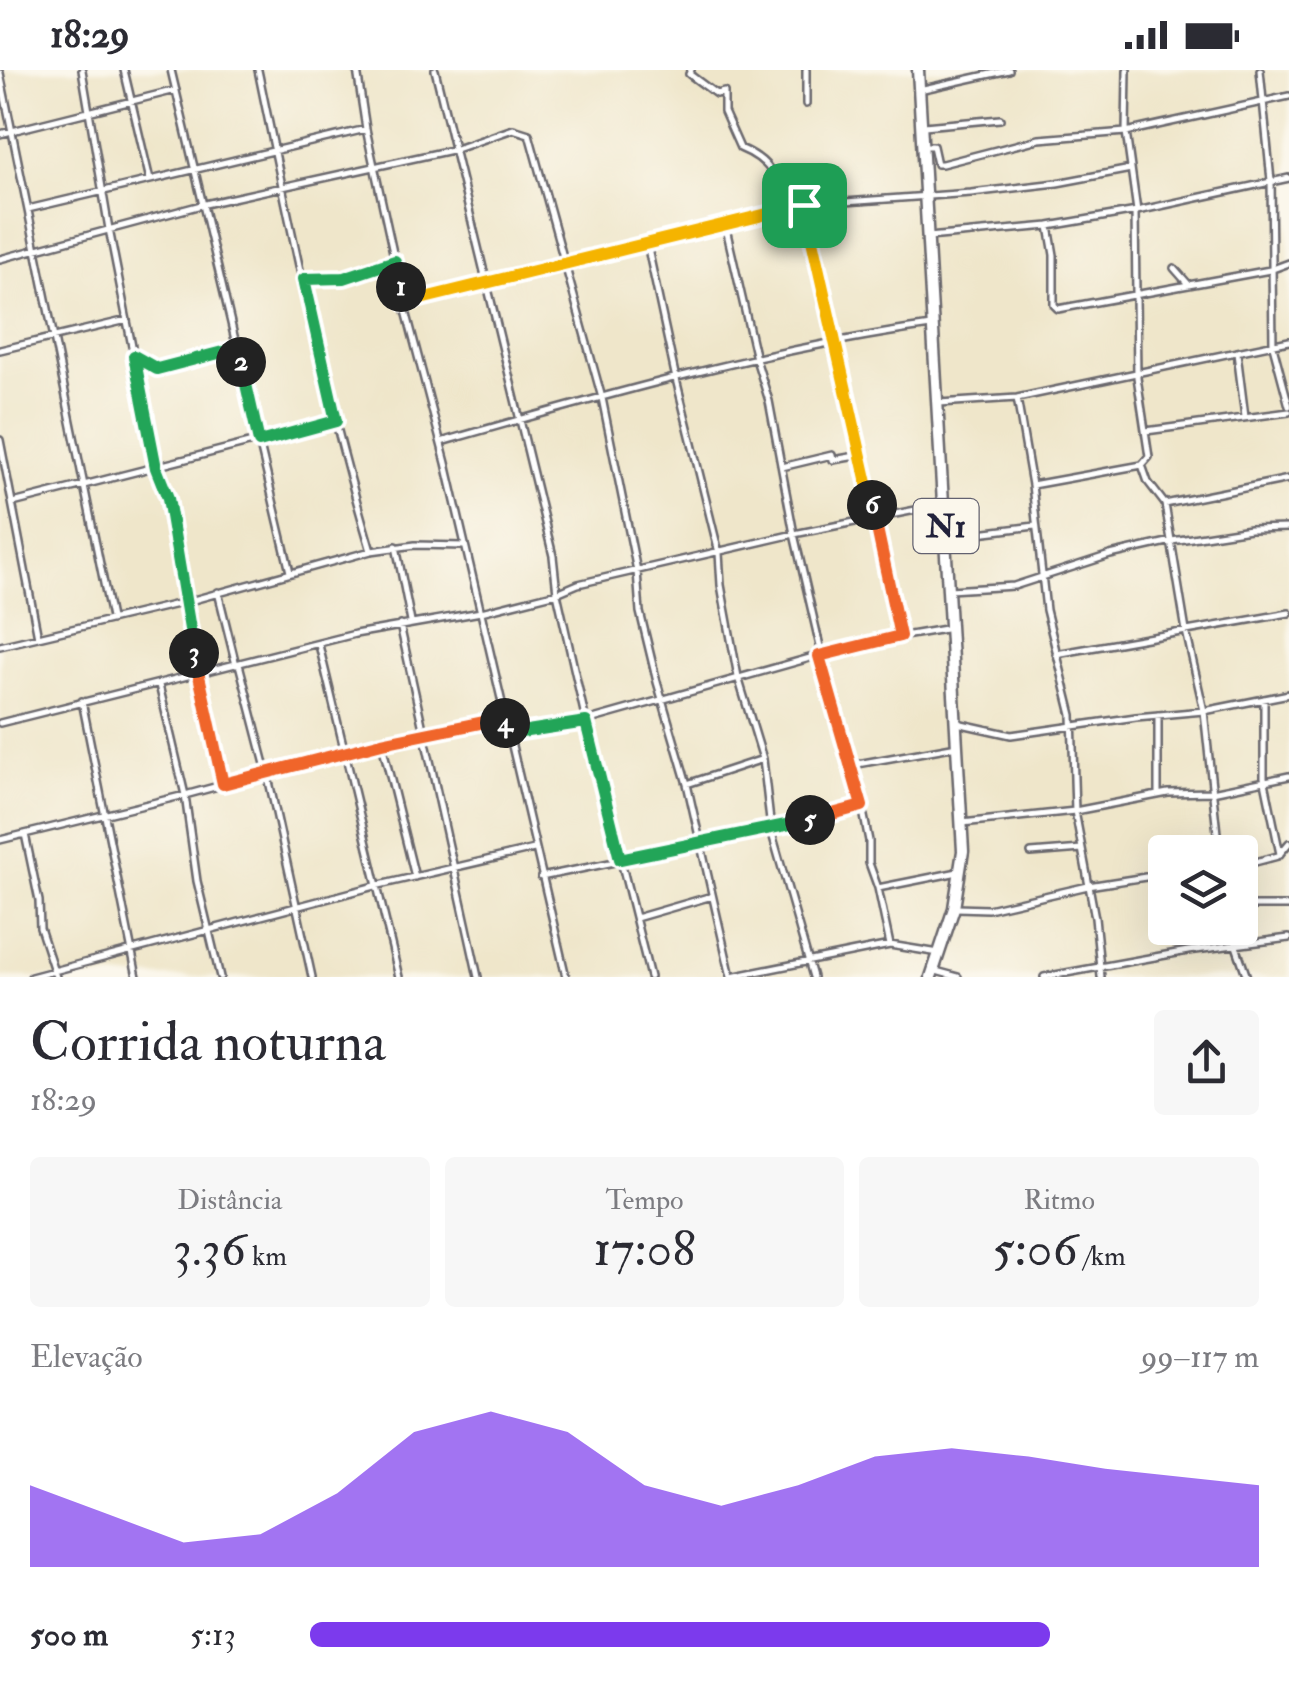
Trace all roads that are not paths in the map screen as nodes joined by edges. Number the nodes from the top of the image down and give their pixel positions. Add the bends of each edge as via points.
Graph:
1 (82, 70) edge
2 (124, 70) edge
3 (171, 70) edge
4 (258, 70) edge
5 (356, 70) edge
6 (435, 70) edge
7 (691, 70) edge
8 (806, 70) edge
9 (918, 70) edge
10 (1009, 70) edge
11 (1127, 70) edge
12 (1260, 70) edge
13 (0, 73) edge
14 (176, 90) junction
15 (920, 90) junction
16 (1289, 96) edge
17 (132, 103) junction
18 (1264, 103) junction
19 (806, 104) dead end
20 (89, 112) junction
21 (1000, 119) dead end
22 (922, 126) junction
23 (366, 130) junction
24 (12, 131) junction
25 (1126, 132) junction
26 (0, 134) edge
27 (923, 146) junction
28 (456, 149) junction
29 (273, 150) junction
30 (375, 168) junction
31 (1131, 169) junction
32 (196, 170) junction
33 (1289, 178) edge
34 (150, 180) junction
35 (1271, 181) junction
36 (283, 186) junction
37 (104, 191) junction
38 (926, 197) junction
39 (205, 204) junction
40 (804, 205) junction
41 (28, 209) junction
42 (786, 209) junction
43 (1136, 211) junction
44 (725, 224) junction
45 (1049, 226) junction
46 (109, 229) junction
47 (928, 237) junction
48 (647, 244) junction
49 (36, 250) junction
50 (0, 259) edge
51 (566, 262) junction
52 (1289, 263) edge
53 (396, 264) junction
54 (1174, 268) dead end
55 (1270, 270) junction
56 (304, 279) junction
57 (486, 282) junction
58 (1189, 285) junction
59 (1135, 294) junction
60 (404, 303) junction
61 (127, 320) junction
62 (934, 326) junction
63 (54, 338) junction
64 (835, 341) junction
65 (1289, 341) edge
66 (1273, 346) junction
67 (238, 348) junction
68 (0, 350) edge
69 (1237, 353) junction
70 (134, 356) junction
71 (756, 359) junction
72 (1137, 373) junction
73 (676, 379) junction
74 (602, 398) junction
75 (1018, 398) junction
76 (938, 403) junction
77 (1289, 409) edge
78 (1245, 417) junction
79 (518, 420) junction
80 (336, 421) junction
81 (1146, 431) junction
82 (0, 440) edge
83 (259, 442) junction
84 (441, 442) junction
85 (862, 454) junction
86 (1142, 464) junction
87 (156, 468) junction
88 (782, 468) junction
89 (1289, 480) edge
90 (1032, 485) junction
91 (83, 486) junction
92 (13, 503) junction
93 (1165, 504) junction
94 (944, 505) junction
95 (875, 520) junction
96 (1035, 526) junction
97 (1289, 528) edge
98 (794, 534) junction
99 (946, 537) junction
100 (1172, 542) junction
101 (396, 546) junction
102 (464, 546) junction
103 (371, 551) junction
104 (719, 552) junction
105 (637, 570) junction
106 (290, 572) junction
107 (1043, 575) junction
108 (949, 590) junction
109 (218, 592) junction
110 (557, 593) junction
111 (186, 602) junction
112 (481, 612) junction
113 (1289, 613) edge
114 (111, 618) junction
115 (411, 622) junction
116 (400, 625) junction
117 (951, 628) junction
118 (1186, 630) junction
119 (38, 636) junction
120 (900, 636) junction
121 (319, 643) junction
122 (0, 646) edge
123 (1056, 654) junction
124 (821, 656) junction
125 (237, 665) junction
126 (198, 674) junction
127 (738, 677) junction
128 (158, 685) junction
129 (1289, 694) edge
130 (1264, 699) junction
131 (82, 700) junction
132 (664, 700) junction
133 (1204, 712) junction
134 (1158, 715) junction
135 (504, 718) junction
136 (586, 722) junction
137 (0, 723) edge
138 (957, 723) junction
139 (1073, 725) junction
140 (424, 734) junction
141 (508, 734) junction
142 (382, 743) junction
143 (958, 746) junction
144 (344, 752) junction
145 (763, 759) junction
146 (852, 764) junction
147 (268, 772) junction
148 (1289, 776) edge
149 (1266, 781) junction
150 (223, 784) junction
151 (687, 784) junction
152 (1212, 792) junction
153 (1158, 794) junction
154 (185, 796) junction
155 (862, 806) junction
156 (1075, 811) junction
157 (103, 813) junction
158 (962, 823) junction
159 (771, 830) junction
160 (24, 834) junction
161 (1217, 835) edge
162 (0, 840) edge
163 (1289, 843) edge
164 (700, 845) junction
165 (534, 849) junction
166 (1082, 849) junction
167 (1031, 853) dead end
168 (1280, 854) junction
169 (620, 859) junction
170 (1258, 861) edge
171 (456, 868) junction
172 (962, 872) junction
173 (415, 877) junction
174 (541, 877) junction
175 (1148, 877) edge
176 (375, 886) junction
177 (1088, 886) junction
178 (878, 888) junction
179 (712, 896) junction
180 (1258, 906) edge
181 (1289, 906) edge
182 (296, 908) junction
183 (954, 908) junction
184 (636, 918) junction
185 (208, 930) junction
186 (1289, 938) edge
187 (890, 944) junction
188 (1236, 946) junction
189 (130, 950) junction
190 (938, 952) junction
191 (810, 960) junction
192 (1100, 966) junction
193 (932, 974) edge
194 (56, 975) edge
195 (31, 977) edge
196 (136, 977) edge
197 (220, 977) edge
198 (312, 977) edge
199 (399, 977) edge
200 (478, 977) edge
201 (566, 977) edge
202 (650, 977) edge
203 (731, 977) edge
204 (814, 977) edge
205 (958, 977) edge
206 (1044, 977) edge
207 (1101, 977) edge
208 (1247, 977) edge

1 - 20 street
2 - 17 street
3 - 14 street
4 - 29 street
5 - 23 street
6 - 28 street
7 - 42 street via 716,94 724,92 724,112 740,148 762,157
8 - 19 street
9 - 15 highway, N1
10 - 15 street
11 - 25 street
12 - 18 street
13 - 24 street
14 - 17 street
14 - 32 street
15 - 22 highway, N1
16 - 18 street
17 - 20 street
17 - 34 street
18 - 25 street
18 - 35 street
20 - 24 street
20 - 37 street
21 - 22 street
22 - 27 highway, N1
23 - 29 street
23 - 30 street
24 - 26 street
24 - 41 street
25 - 27 street via 1046,138 942,164 934,146
25 - 31 street
27 - 38 highway, N1
28 - 30 street
28 - 51 street via 513,129 528,134
28 - 57 street
29 - 32 street
29 - 36 street
30 - 36 street
30 - 53 street
31 - 38 street
31 - 43 street
32 - 34 street
32 - 39 street
33 - 35 street
34 - 37 street
35 - 43 street
35 - 55 street
36 - 39 street
36 - 56 street
37 - 41 street
37 - 46 street
38 - 40 street
38 - 47 highway, N1
39 - 46 street
39 - 67 street
40 - 42 street
40 - 64 street
41 - 49 street
42 - 44 street
43 - 45 street
43 - 59 street
44 - 48 street
44 - 71 street
45 - 47 street
45 - 59 street via 1055,308
46 - 49 street
46 - 61 street
47 - 62 highway, N1
48 - 51 street
48 - 73 street
49 - 50 street
49 - 63 street
51 - 57 street
51 - 74 street
52 - 55 street
53 - 56 street via 344,278
53 - 60 street
54 - 58 street
55 - 58 street
55 - 66 street
56 - 80 street
57 - 60 street
57 - 79 street
58 - 59 street
59 - 72 street
60 - 84 street
61 - 63 street
61 - 70 street
62 - 64 street
62 - 76 highway, N1
63 - 68 street
63 - 91 street
64 - 71 street
64 - 85 street
65 - 66 street
66 - 69 street
66 - 77 street
67 - 70 street via 157,369
67 - 83 street
69 - 72 street
69 - 78 street
70 - 87 street
71 - 73 street
71 - 88 street
72 - 75 street
72 - 81 street
73 - 74 street
73 - 104 street
74 - 79 street
74 - 105 street
75 - 76 street
75 - 90 street
76 - 94 highway, N1
77 - 78 street
78 - 81 street
79 - 84 street
79 - 110 street
80 - 83 street
80 - 103 street
81 - 86 street via 1148,457
82 - 92 street
83 - 87 street
83 - 106 street
84 - 102 street
85 - 88 street
85 - 95 street
86 - 90 street
86 - 93 street
87 - 91 street
87 - 111 street via 168,498
88 - 98 street
89 - 93 street
90 - 96 street
91 - 92 street
91 - 114 street
92 - 119 street
93 - 100 street
94 - 95 street
94 - 99 highway, N1
95 - 98 street
95 - 120 street
96 - 99 street
96 - 107 street
97 - 100 street
98 - 104 street
98 - 124 street
99 - 108 highway, N1
100 - 107 street
100 - 118 street
101 - 102 street
101 - 103 street
101 - 115 street
102 - 112 street
103 - 106 street
104 - 105 street
104 - 127 street
105 - 110 street
105 - 132 street via 640,612
106 - 109 street
107 - 108 street via 1014,586
107 - 123 street
108 - 117 highway, N1
109 - 111 street
109 - 125 street
110 - 112 street
110 - 136 street
111 - 114 street
111 - 126 street
112 - 115 street
112 - 135 street
113 - 118 street
114 - 119 street
115 - 116 street
116 - 121 street
116 - 140 street
117 - 120 street
117 - 138 highway, N1
118 - 123 street
118 - 133 street
119 - 122 street
120 - 124 street
121 - 125 street
121 - 144 street
123 - 139 street
124 - 127 street
124 - 146 street
125 - 126 street
125 - 147 street
126 - 128 street
126 - 150 street
127 - 132 street
127 - 145 street
128 - 131 street
128 - 154 street
129 - 130 street
130 - 133 street
130 - 149 street
131 - 137 street
131 - 157 street
132 - 136 street
132 - 151 street
133 - 134 street
133 - 152 street
134 - 139 street
134 - 153 street
135 - 140 street
135 - 141 street
136 - 141 street
136 - 169 street
138 - 139 street via 1003,736
138 - 143 highway, N1
139 - 156 street
140 - 142 street
140 - 171 street
141 - 165 street
142 - 144 street
142 - 173 street
143 - 146 street
143 - 158 highway, N1
144 - 147 street
144 - 176 street
145 - 151 street
145 - 159 street
146 - 155 street
147 - 150 street
147 - 182 street
148 - 149 street
149 - 152 street
149 - 168 street
150 - 154 street
151 - 164 street
152 - 153 street
152 - 161 street
153 - 156 street
154 - 157 street
154 - 185 street
155 - 159 street
155 - 178 street
156 - 158 street
156 - 166 street
157 - 160 street
157 - 189 street
158 - 172 highway, N1
159 - 164 street
159 - 191 street
160 - 162 street
160 - 194 street via 40,928
163 - 168 street
164 - 169 street
164 - 179 street
165 - 171 street
165 - 174 street
166 - 167 street
166 - 177 street
168 - 170 street
169 - 174 street
169 - 184 street
171 - 173 street
171 - 200 street
172 - 178 street
172 - 183 highway, N1
173 - 176 street
174 - 201 street
175 - 177 street
176 - 182 street
176 - 199 street
177 - 183 street via 988,909
177 - 192 street
178 - 187 street
179 - 184 street
179 - 203 street
180 - 181 street
182 - 185 street
182 - 198 street
183 - 190 highway, N1
184 - 202 street
185 - 189 street
185 - 197 street
186 - 188 street
187 - 190 street
187 - 191 street
188 - 192 street
188 - 208 street
189 - 194 street
189 - 196 street
190 - 193 highway, N1
191 - 203 street
191 - 204 street
192 - 206 street
192 - 207 street
193 - 205 street
194 - 195 street

